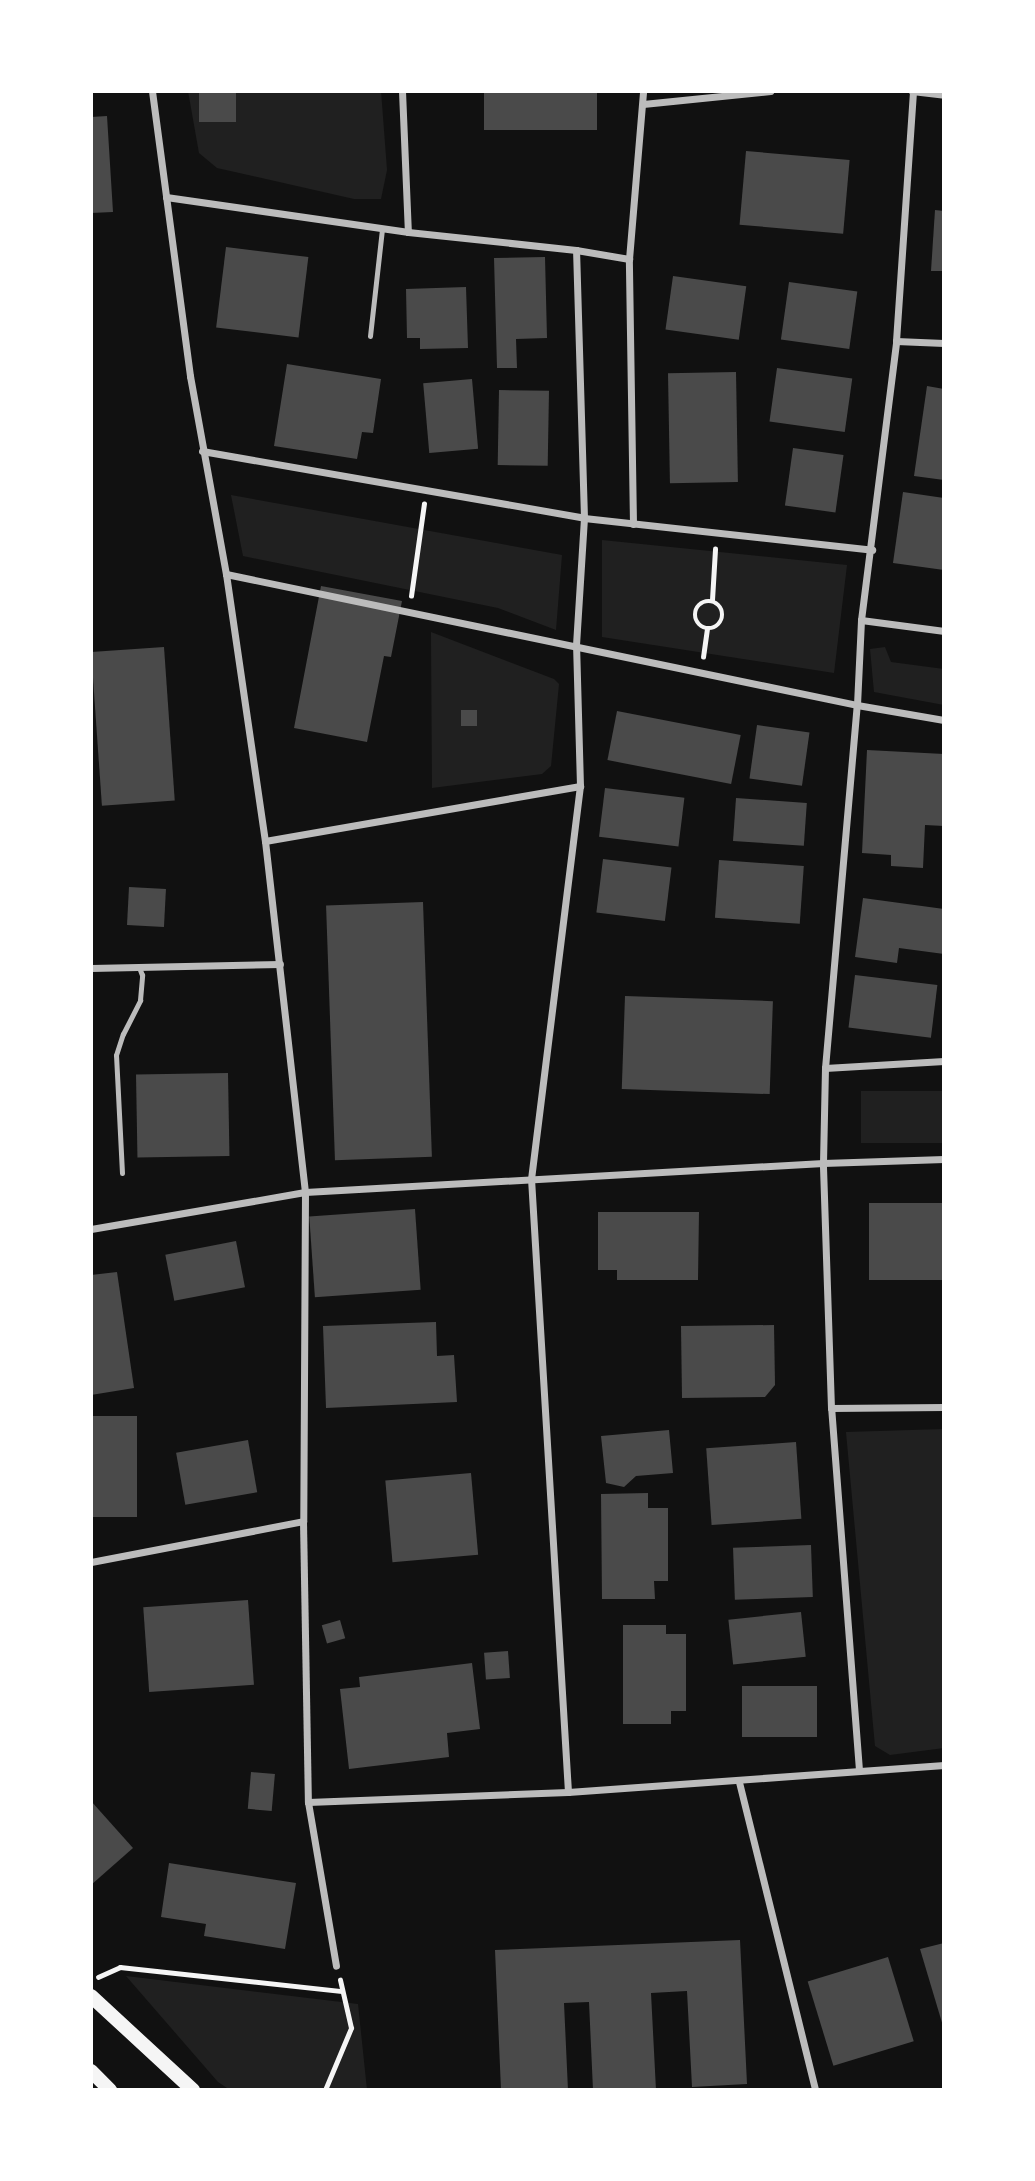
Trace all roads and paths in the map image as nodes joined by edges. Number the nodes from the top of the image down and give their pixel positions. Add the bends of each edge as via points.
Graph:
1 (152, 91) edge
2 (402, 91) edge
3 (643, 91) edge
4 (770, 91) edge
5 (912, 91) edge
6 (944, 95) edge
7 (643, 104) junction
8 (166, 197) junction
9 (382, 229) junction
10 (408, 232) junction
11 (576, 250) junction
12 (629, 259) junction
13 (370, 336) dead end
14 (896, 341) junction
15 (944, 344) edge
16 (202, 451) junction
17 (426, 490) junction
18 (584, 518) junction
19 (634, 524) junction
20 (716, 533) junction
21 (872, 550) junction
22 (226, 573) junction
23 (712, 600) junction
24 (409, 611) junction
25 (862, 620) junction
26 (707, 629) junction
27 (944, 631) edge
28 (576, 645) junction
29 (701, 672) junction
30 (857, 705) junction
31 (944, 720) edge
32 (580, 786) junction
33 (265, 841) junction
34 (280, 964) junction
35 (139, 967) junction
36 (91, 968) edge
37 (944, 1060) edge
38 (825, 1068) junction
39 (944, 1159) edge
40 (822, 1163) junction
41 (122, 1173) dead end
42 (531, 1179) junction
43 (304, 1192) junction
44 (91, 1229) edge
45 (944, 1407) edge
46 (831, 1408) junction
47 (303, 1521) junction
48 (91, 1563) edge
49 (944, 1765) edge
50 (859, 1770) junction
51 (740, 1782) junction
52 (568, 1792) junction
53 (308, 1802) junction
54 (336, 1966) joint
55 (91, 1980) edge
56 (342, 1991) junction
57 (91, 1996) edge
58 (91, 2071) edge
59 (110, 2090) edge
60 (193, 2090) edge
61 (325, 2090) edge
62 (815, 2090) edge

1 - 8 street
2 - 10 street
3 - 7 street
4 - 7 street
5 - 6 street
5 - 14 street
7 - 12 street
8 - 9 street
8 - 16 street
9 - 10 street
9 - 13 lane
10 - 11 street
11 - 12 street
11 - 18 street
12 - 19 street
14 - 15 street
14 - 21 street
16 - 17 street
16 - 22 street
17 - 18 street
17 - 24 path
18 - 19 street
18 - 28 street
19 - 20 street
20 - 21 street
20 - 23 path
21 - 25 street
22 - 24 street
22 - 33 street
23 - 26 path via 721,606 723,619
23 - 26 path via 699,604 695,613 697,622
24 - 28 street
25 - 27 street
25 - 30 street
26 - 29 path
28 - 29 street
28 - 32 street
29 - 30 street
30 - 31 street
30 - 38 street
32 - 33 street
32 - 42 street
33 - 34 street
34 - 35 street
34 - 43 street
35 - 36 street
35 - 41 lane via 140,1000 116,1055
37 - 38 street
38 - 40 street
39 - 40 street
40 - 42 street
40 - 46 street
42 - 43 street
42 - 52 street
43 - 44 street
43 - 47 street
45 - 46 street
46 - 50 street
47 - 48 street
47 - 53 street
49 - 50 street
50 - 51 street
51 - 52 street
51 - 62 street
52 - 53 street
53 - 54 street
54 - 56 path
55 - 56 path via 120,1967
56 - 61 path via 351,2028
57 - 60 main road
58 - 59 main road

